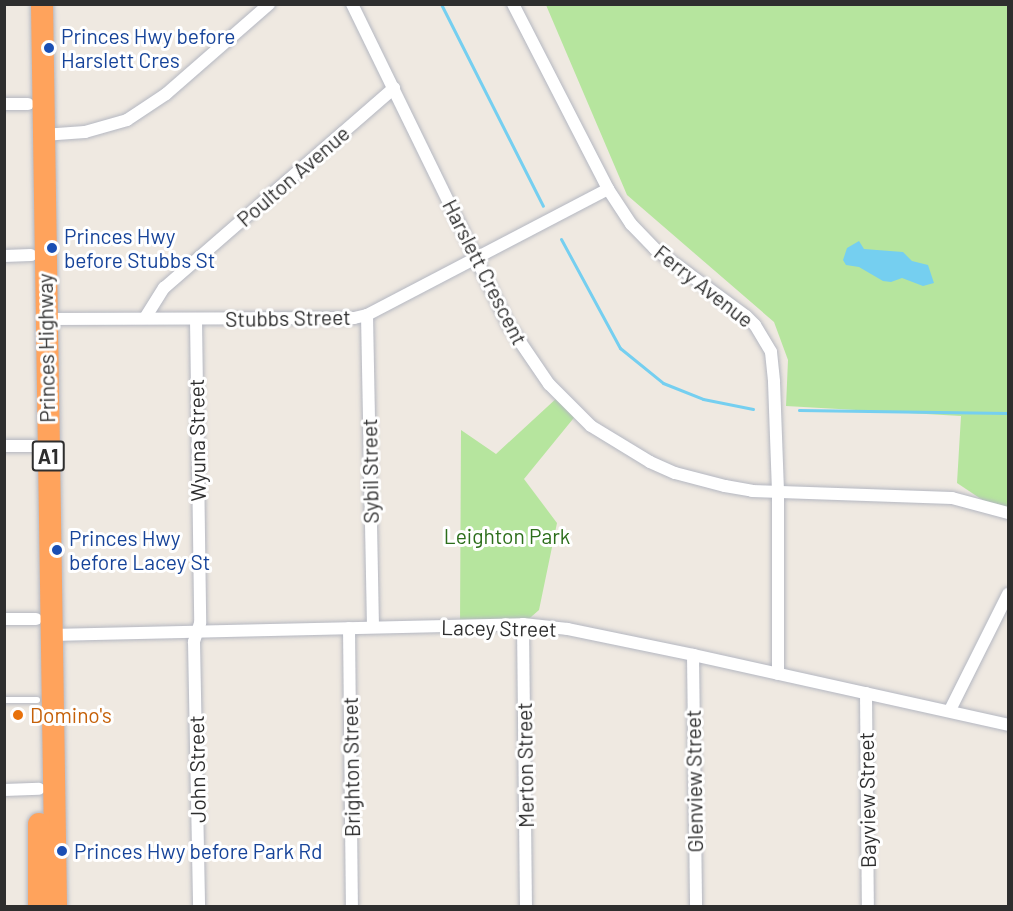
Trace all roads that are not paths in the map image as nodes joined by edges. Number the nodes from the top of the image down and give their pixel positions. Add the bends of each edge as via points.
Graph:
1 (27, 4) edge
2 (42, 4) edge
3 (268, 4) edge
4 (352, 4) edge
5 (513, 4) edge
6 (394, 88) junction
7 (4, 104) edge
8 (28, 104) junction
9 (44, 135) junction
10 (608, 189) junction
11 (31, 255) junction
12 (4, 256) edge
13 (476, 256) junction
14 (367, 315) junction
15 (145, 318) junction
16 (46, 319) junction
17 (196, 319) junction
18 (4, 446) edge
19 (33, 446) junction
20 (778, 492) junction
21 (1008, 513) edge
22 (1008, 594) edge
23 (4, 619) edge
24 (523, 624) junction
25 (44, 627) junction
26 (373, 627) junction
27 (349, 628) junction
28 (197, 632) junction
29 (693, 655) junction
30 (778, 674) junction
31 (866, 693) junction
32 (4, 699) edge
33 (38, 700) junction
34 (950, 710) junction
35 (1008, 725) edge
36 (39, 789) junction
37 (4, 790) edge
38 (39, 906) edge
39 (56, 906) edge
40 (199, 906) edge
41 (352, 906) edge
42 (526, 906) edge
43 (696, 906) edge
44 (868, 906) edge

1 - 8 highway, Princes Highway / A1
2 - 9 highway, Princes Highway / A1
3 - 9 street via 166,94 127,120 85,132
4 - 6 street, Harslett Crescent
5 - 10 street, Ferry Avenue
6 - 13 street, Harslett Crescent
6 - 15 street, Poulton Avenue via 164,288
7 - 8 street
8 - 11 highway, Princes Highway / A1
9 - 16 highway, Princes Highway / A1
10 - 13 street, Stubbs Street
10 - 20 street, Ferry Avenue via 641,236 746,316 765,339 773,367
11 - 12 street
11 - 19 highway, Princes Highway / A1
13 - 14 street, Stubbs Street
13 - 20 street, Harslett Crescent via 522,348 559,396 591,426 629,451 675,473 725,486
14 - 17 street, Stubbs Street via 340,319
14 - 26 street, Sybil Street
15 - 16 street, Stubbs Street
15 - 17 street, Stubbs Street
16 - 25 highway, Princes Highway / A1
17 - 28 street, Wyuna Street via 200,623
18 - 19 street
19 - 25 highway, Princes Highway / A1
20 - 21 street, Harslett Crescent via 952,498
20 - 30 street, Ferry Avenue
22 - 34 street
23 - 25 street, Lacey Street
24 - 26 street, Lacey Street
24 - 29 street, Lacey Street via 568,629
24 - 42 street, Merton Street
25 - 28 street, Lacey Street
25 - 33 highway, Princes Highway / A1
25 - 39 highway, Princes Highway / A1
26 - 27 street, Lacey Street
27 - 28 street, Lacey Street
27 - 41 street, Brighton Street
28 - 40 street, John Street via 194,642
29 - 30 street, Lacey Street
29 - 43 street, Glenview Street
30 - 31 street, Lacey Street
31 - 34 street, Lacey Street
31 - 44 street, Bayview Street
32 - 33 lane
33 - 36 highway, Princes Highway / A1
34 - 35 street, Lacey Street
36 - 37 street
36 - 38 highway, Princes Highway / A1

